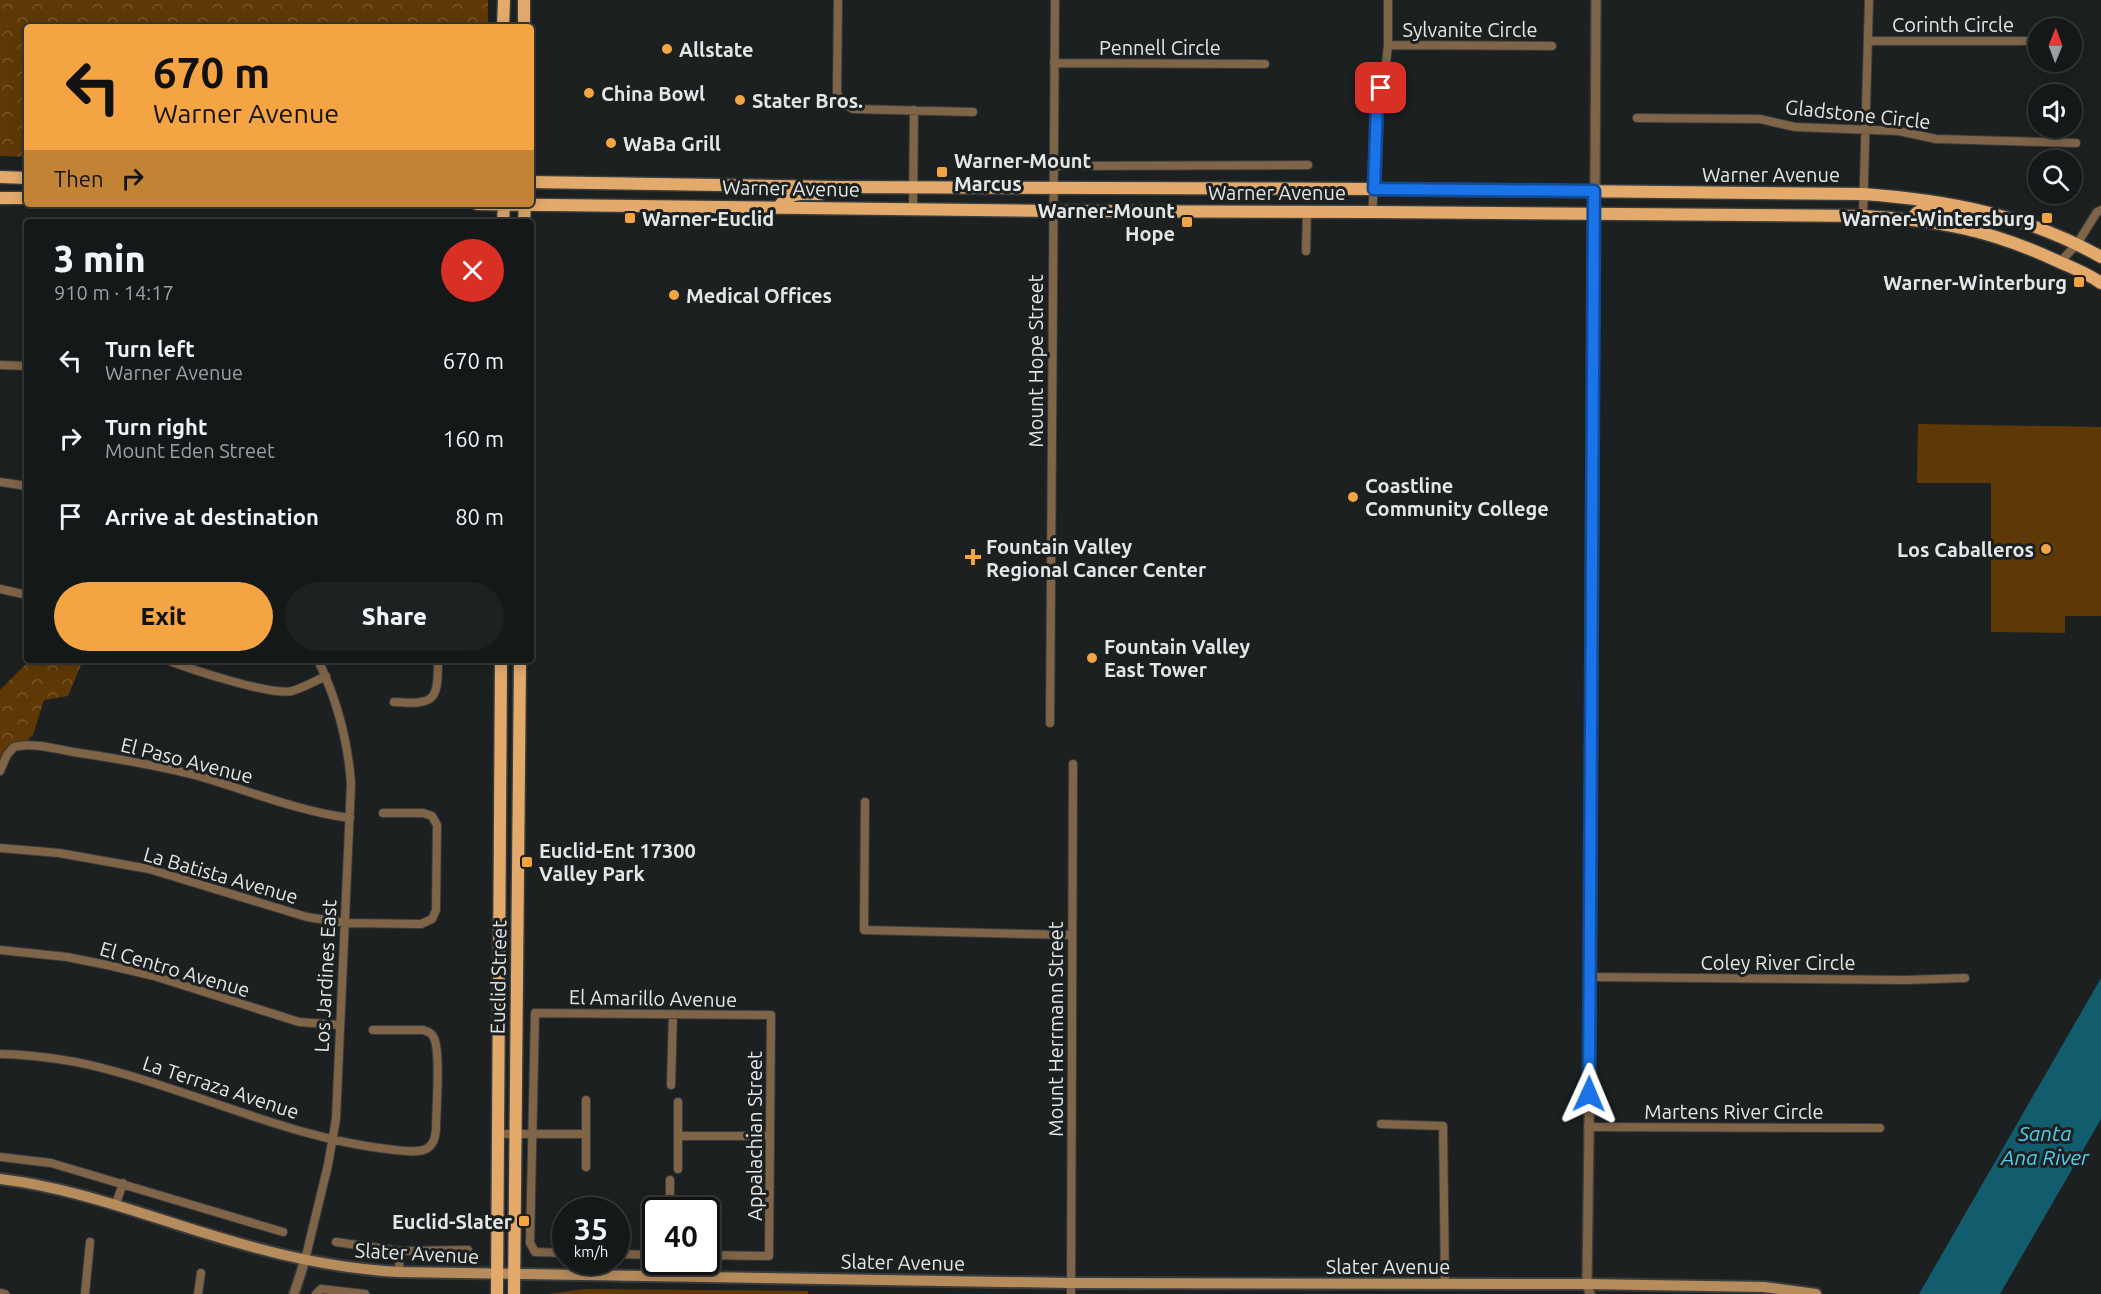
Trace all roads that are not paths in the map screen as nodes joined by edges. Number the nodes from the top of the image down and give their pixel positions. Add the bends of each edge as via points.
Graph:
1 (504, 0) edge
2 (524, 0) edge
3 (838, 0) edge
4 (1055, 0) edge
5 (1388, 0) edge
6 (1596, 0) edge
7 (1869, 0) edge
8 (503, 24) edge
9 (524, 24) edge
10 (1868, 41) junction
11 (2028, 41) edge
12 (1388, 45) junction
13 (1552, 46) dead end
14 (1054, 63) junction
15 (1265, 64) dead end
16 (914, 110) junction
17 (973, 112) dead end
18 (1637, 118) dead end
19 (1865, 128) junction
20 (2076, 143) dead end
21 (1308, 165) dead end
22 (1053, 166) junction
23 (0, 177) edge
24 (24, 178) edge
25 (534, 182) edge
26 (835, 187) junction
27 (914, 187) junction
28 (1053, 189) junction
29 (1374, 189) junction
30 (1594, 191) junction
31 (1863, 194) junction
32 (0, 198) edge
33 (24, 198) edge
34 (534, 204) edge
35 (778, 208) junction
36 (913, 208) junction
37 (1976, 208) junction
38 (2101, 210) edge
39 (1053, 211) junction
40 (1307, 211) junction
41 (1372, 212) junction
42 (1594, 215) junction
43 (1863, 216) junction
44 (1912, 219) junction
45 (2077, 244) junction
46 (1306, 251) dead end
47 (2101, 257) edge
48 (2061, 262) junction
49 (2101, 283) edge
50 (0, 365) edge
51 (24, 366) edge
52 (0, 483) edge
53 (24, 486) edge
54 (0, 589) edge
55 (24, 594) edge
56 (175, 663) edge
57 (320, 663) edge
58 (438, 663) edge
59 (501, 663) edge
60 (520, 663) edge
61 (326, 676) junction
62 (394, 702) dead end
63 (1050, 723) dead end
64 (1073, 764) dead end
65 (0, 771) edge
66 (865, 802) dead end
67 (383, 813) dead end
68 (350, 818) junction
69 (0, 848) edge
70 (346, 923) junction
71 (1072, 935) junction
72 (0, 950) edge
73 (1591, 977) junction
74 (1965, 978) dead end
75 (499, 991) junction
76 (517, 991) junction
77 (673, 1014) junction
78 (771, 1015) joint
79 (340, 1025) junction
80 (373, 1030) dead end
81 (0, 1054) edge
82 (671, 1085) dead end
83 (586, 1100) dead end
84 (678, 1102) dead end
85 (1381, 1124) dead end
86 (1588, 1127) junction
87 (1880, 1128) dead end
88 (498, 1134) junction
89 (516, 1134) junction
90 (532, 1134) junction
91 (586, 1134) junction
92 (678, 1136) junction
93 (770, 1136) junction
94 (333, 1140) junction
95 (0, 1157) edge
96 (585, 1167) dead end
97 (678, 1170) dead end
98 (0, 1179) edge
99 (670, 1180) dead end
100 (123, 1183) junction
101 (670, 1197) edge
102 (116, 1204) junction
103 (283, 1232) dead end
104 (90, 1242) dead end
105 (336, 1242) dead end
106 (468, 1250) dead end
107 (400, 1251) junction
108 (552, 1253) edge
109 (720, 1256) edge
110 (305, 1260) junction
111 (399, 1272) junction
112 (201, 1273) dead end
113 (497, 1275) junction
114 (514, 1275) junction
115 (669, 1276) joint
116 (1445, 1284) junction
117 (1071, 1288) edge
118 (1587, 1291) edge
119 (0, 1293) edge
120 (5, 1294) edge
121 (85, 1294) edge
122 (198, 1294) edge
123 (294, 1294) edge
124 (316, 1294) edge
125 (365, 1294) edge
126 (497, 1294) edge
127 (514, 1294) edge
128 (1816, 1294) edge

1 - 8 main road
2 - 9 main road
3 - 16 street via 837,93 844,104 852,109
4 - 14 street, Mount Hope Street
5 - 12 street
6 - 30 street
7 - 10 street
10 - 11 street, Corinth Circle
10 - 19 street
12 - 13 street, Sylvanite Circle
12 - 29 street via 1377,104
14 - 15 street, Pennell Circle
14 - 22 street, Mount Hope Street
16 - 17 street
16 - 27 street
18 - 19 street, Gladstone Circle via 1760,119 1795,127
19 - 20 street, Gladstone Circle via 1936,139
19 - 31 street
21 - 22 street, Warner Avenue
22 - 28 street, Mount Hope Street
23 - 24 main road
25 - 26 main road, Warner Avenue
26 - 27 main road, Warner Avenue
26 - 35 main road via 820,194 790,196
27 - 28 main road, Warner Avenue
27 - 36 street
28 - 29 main road, Warner Avenue
28 - 39 street, Mount Hope Street
29 - 30 main road, Warner Avenue
29 - 41 street
30 - 31 main road, Warner Avenue
30 - 42 street
31 - 37 main road, Warner Avenue
31 - 43 street
32 - 33 main road
34 - 35 main road, Warner Avenue
35 - 36 main road, Warner Avenue
36 - 39 main road, Warner Avenue
37 - 44 main road via 1921,208
37 - 45 main road, Warner Avenue
38 - 45 street
39 - 40 main road, Warner Avenue
39 - 63 street, Mount Hope Street
40 - 41 main road, Warner Avenue
40 - 46 street
41 - 42 main road, Warner Avenue
42 - 43 main road, Warner Avenue
42 - 73 street
43 - 44 main road, Warner Avenue
44 - 48 main road, Warner Avenue via 1994,235
45 - 47 main road, Warner Avenue
45 - 48 street
48 - 49 main road, Warner Avenue
50 - 51 street
52 - 53 street
54 - 55 street
56 - 61 street via 275,692 293,691
57 - 61 street, Los Jardines East
58 - 62 street via 438,683 432,697 418,704
59 - 75 main road, Euclid Street
60 - 76 main road, Euclid Street
61 - 68 street, Los Jardines East via 348,749
64 - 71 street, Mount Herrmann Street
65 - 68 street, El Paso Avenue via 14,747 54,749 155,765 322,814
66 - 71 street via 864,930
67 - 70 street, La Batista Avenue via 423,813 432,816 437,825 436,910 432,919 421,924
68 - 70 street, Los Jardines East
69 - 70 street, La Batista Avenue via 59,853 149,869 307,917
70 - 79 street, Los Jardines East
71 - 117 street, Mount Herrmann Street
72 - 79 street, El Centro Avenue via 107,965 300,1022
73 - 74 street, Coley River Circle
73 - 86 street
75 - 76 street
75 - 88 main road, Euclid Street
76 - 89 main road, Euclid Street
77 - 78 street, El Amarillo Avenue
77 - 82 street
77 - 90 street, El Amarillo Avenue via 535,1013
78 - 93 street, Appalachian Street
79 - 94 street, Los Jardines East
80 - 94 street, La Terraza Avenue via 423,1030 434,1036 435,1139 424,1150 405,1151
81 - 94 street, La Terraza Avenue via 72,1061 118,1072
83 - 91 street
84 - 92 street
85 - 116 street via 1443,1126
86 - 87 street, Martens River Circle
86 - 118 street
88 - 89 street
88 - 113 main road, Euclid Street
89 - 90 street
89 - 114 main road, Euclid Street
90 - 91 street
90 - 108 street via 530,1243 535,1252
91 - 96 street
92 - 93 street
92 - 97 street
93 - 109 street, Appalachian Street via 769,1256
94 - 110 street, Los Jardines East
95 - 100 street via 51,1163
98 - 102 main road, Slater Avenue
99 - 101 street
100 - 102 street
100 - 103 street
102 - 110 main road, Slater Avenue
104 - 121 street
105 - 107 street
106 - 107 street
107 - 111 street
110 - 111 main road, Slater Avenue
110 - 123 street, Los Jardines East
111 - 113 main road, Slater Avenue
112 - 122 street
113 - 114 main road, Slater Avenue
113 - 126 main road, Euclid Street
114 - 115 main road, Slater Avenue
114 - 127 main road, Euclid Street
115 - 117 main road, Slater Avenue
116 - 117 main road, Slater Avenue
116 - 118 main road, Slater Avenue
118 - 128 main road, Slater Avenue via 1764,1287
119 - 120 street
124 - 125 street via 321,1289

